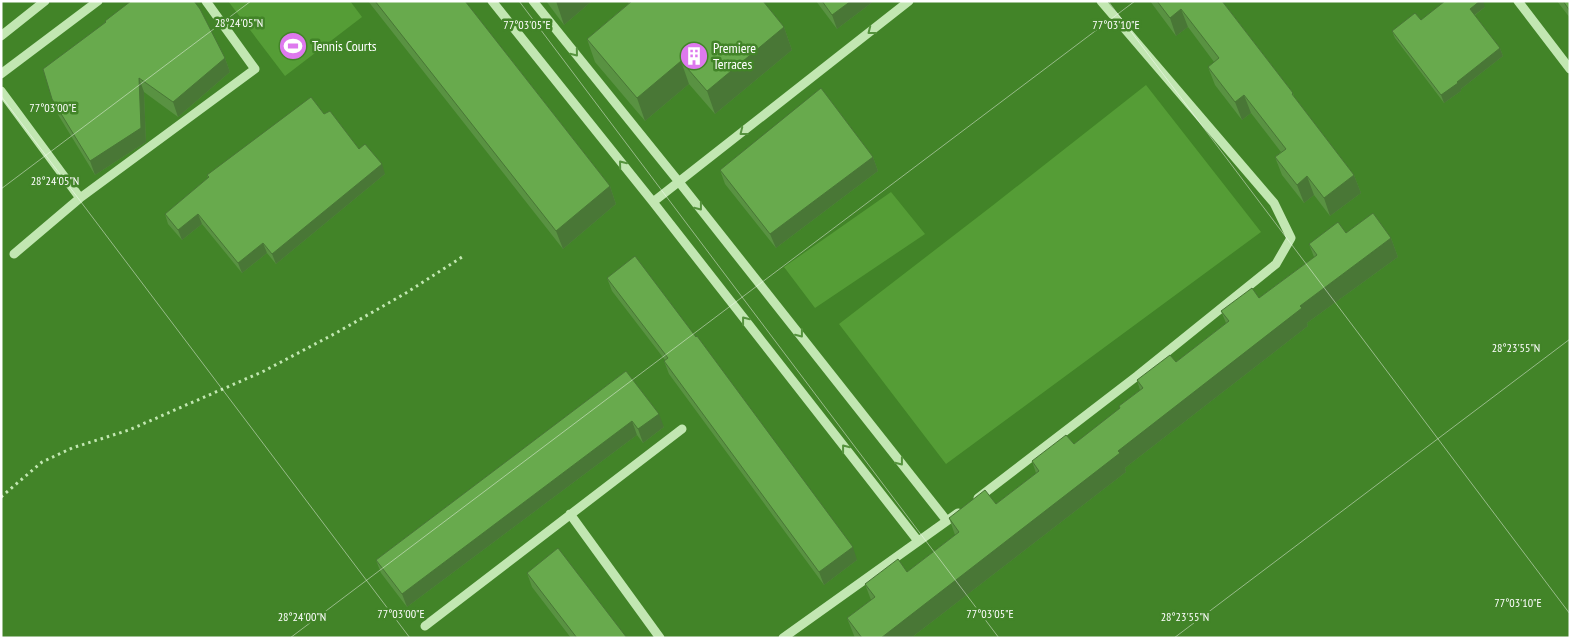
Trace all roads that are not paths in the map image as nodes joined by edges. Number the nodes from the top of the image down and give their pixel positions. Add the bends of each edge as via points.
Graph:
1 (45, 1) edge
2 (98, 1) edge
3 (206, 1) edge
4 (492, 1) edge
5 (533, 1) edge
6 (909, 1) edge
7 (1101, 1) edge
8 (1518, 1) edge
9 (1, 36) edge
10 (1570, 69) edge
11 (1, 74) edge
12 (1, 90) edge
13 (679, 182) junction
14 (80, 198) junction
15 (653, 202) junction
16 (14, 254) dead end
17 (682, 429) dead end
18 (971, 503) edge
19 (963, 509) edge
20 (570, 514) junction
21 (947, 521) junction
22 (918, 542) junction
23 (425, 626) dead end
24 (660, 638) edge
25 (783, 638) edge

1 - 9 street
2 - 11 street
3 - 14 street via 255,69
15 -> 4 street
5 -> 13 street
6 -> 13 street
7 - 18 street via 1274,203 1291,238 1276,264
8 - 10 street
12 - 14 street
13 - 15 street
13 -> 21 street
14 - 16 street
22 -> 15 street
17 - 20 street
19 - 21 street
20 - 23 street
20 - 24 street
21 - 22 street
22 - 25 street

